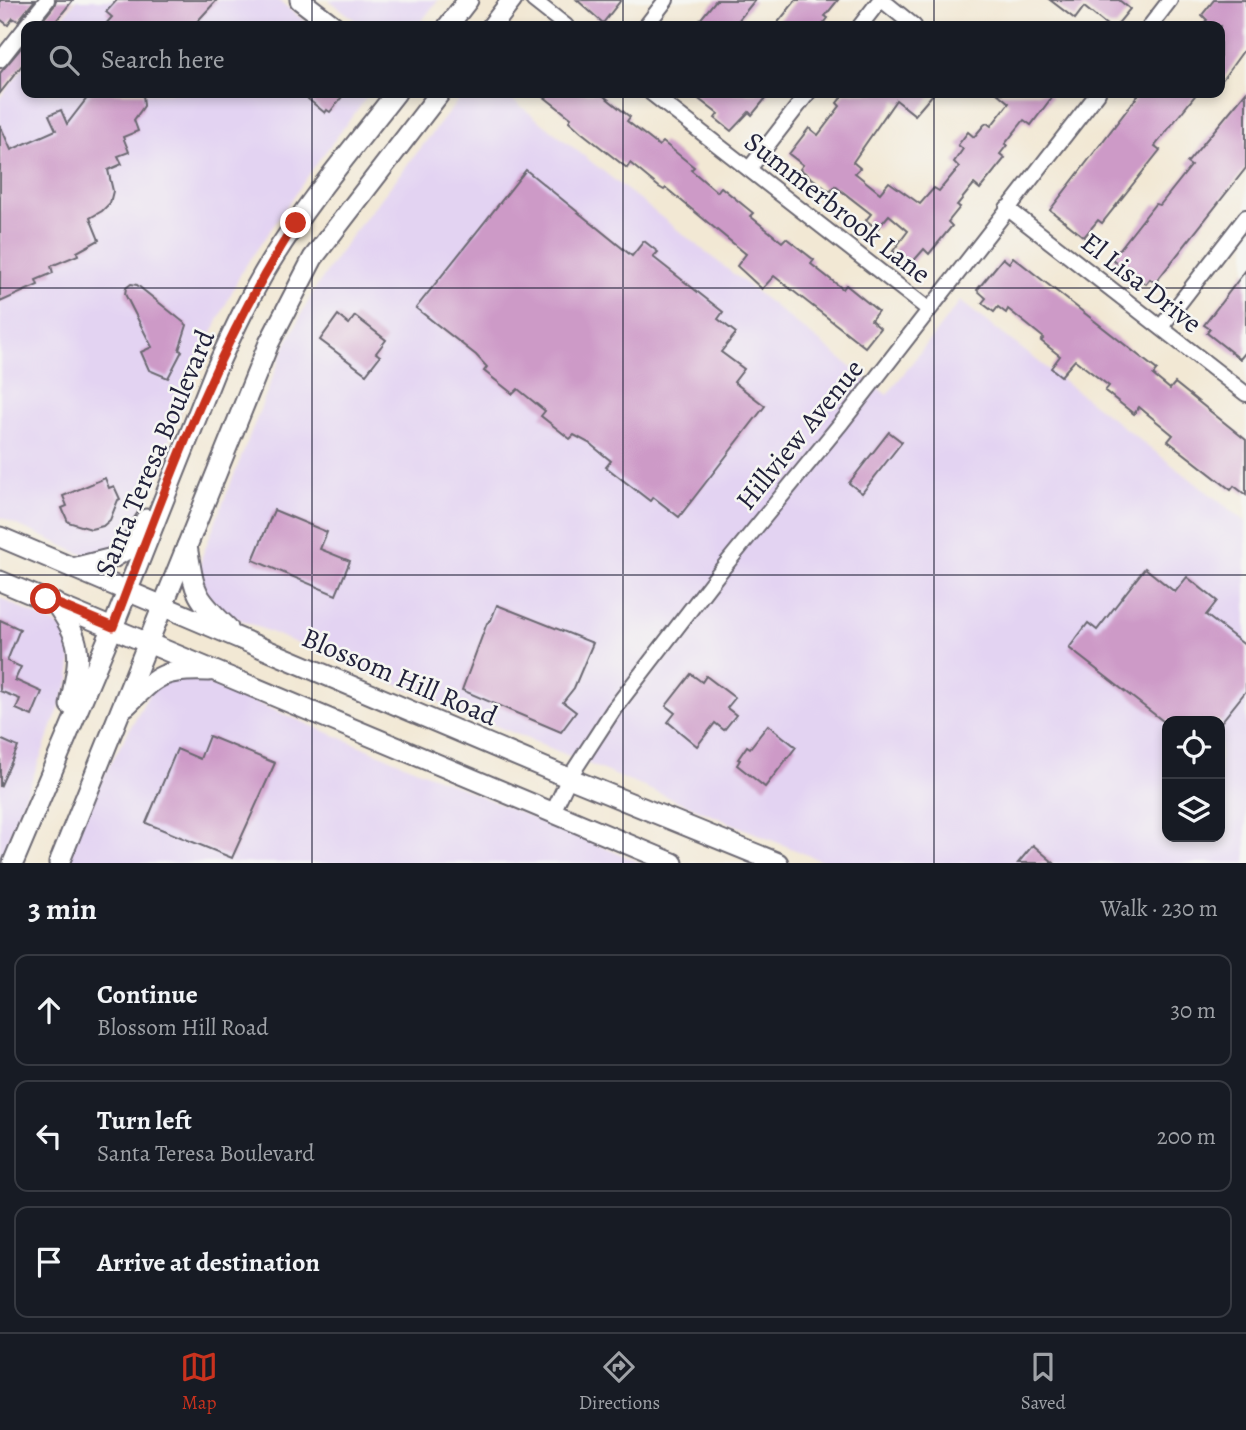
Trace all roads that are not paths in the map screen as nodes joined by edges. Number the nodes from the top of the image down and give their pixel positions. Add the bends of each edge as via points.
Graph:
1 (47, 0) edge
2 (300, 0) edge
3 (468, 0) edge
4 (512, 0) edge
5 (533, 0) edge
6 (666, 0) edge
7 (881, 0) edge
8 (1170, 0) edge
9 (30, 21) edge
10 (327, 21) edge
11 (452, 21) edge
12 (496, 21) edge
13 (560, 21) edge
14 (650, 21) edge
15 (864, 21) edge
16 (908, 21) edge
17 (1154, 21) edge
18 (21, 33) edge
19 (0, 60) edge
20 (392, 98) edge
21 (430, 98) edge
22 (657, 98) edge
23 (804, 98) edge
24 (1094, 98) edge
25 (749, 169) junction
26 (1007, 208) junction
27 (1246, 217) edge
28 (928, 309) junction
29 (1161, 327) junction
30 (1246, 394) edge
31 (174, 473) junction
32 (0, 537) edge
33 (187, 545) junction
34 (73, 568) junction
35 (0, 580) edge
36 (127, 592) junction
37 (54, 602) junction
38 (162, 606) junction
39 (113, 627) junction
40 (237, 636) junction
41 (148, 641) junction
42 (220, 672) junction
43 (120, 712) junction
44 (62, 744) junction
45 (569, 778) junction
46 (552, 814) junction
47 (13, 863) edge
48 (58, 863) edge
49 (673, 863) edge
50 (778, 863) edge

1 - 9 street
2 - 10 main road
3 - 11 main road
4 - 12 main road
5 - 13 street
6 - 14 street
7 - 15 street
7 - 16 street
8 - 17 street
18 - 19 street
20 - 31 main road, Santa Teresa Boulevard via 303,213 270,264 215,371
21 - 33 main road via 313,258 269,343
22 - 25 street, Summerbrook Lane
23 - 25 street
24 - 26 street, Hillview Avenue
25 - 28 street, Summerbrook Lane
26 - 28 street, Hillview Avenue
26 - 29 street, El Lisa Drive
27 - 29 street
28 - 45 street, Hillview Avenue via 614,709
29 - 30 street, El Lisa Drive
31 - 34 main road via 126,550
31 - 36 main road, Santa Teresa Boulevard
32 - 34 main road, Blossom Hill Road
33 - 38 main road
33 - 40 main road via 198,597
34 - 36 main road, Blossom Hill Road
35 - 37 main road
36 - 38 main road, Blossom Hill Road
36 - 39 main road, Santa Teresa Boulevard
37 - 39 main road
37 - 44 main road via 70,624 79,650
38 - 40 main road, Blossom Hill Road
38 - 41 main road
39 - 41 main road
39 - 44 main road, Santa Teresa Boulevard
40 - 45 main road, Blossom Hill Road
41 - 42 main road
41 - 43 main road
42 - 43 main road via 163,674
42 - 46 main road
43 - 48 main road
44 - 47 main road, Santa Teresa Boulevard
45 - 46 street, Hillview Avenue
45 - 50 main road, Blossom Hill Road
46 - 49 main road

